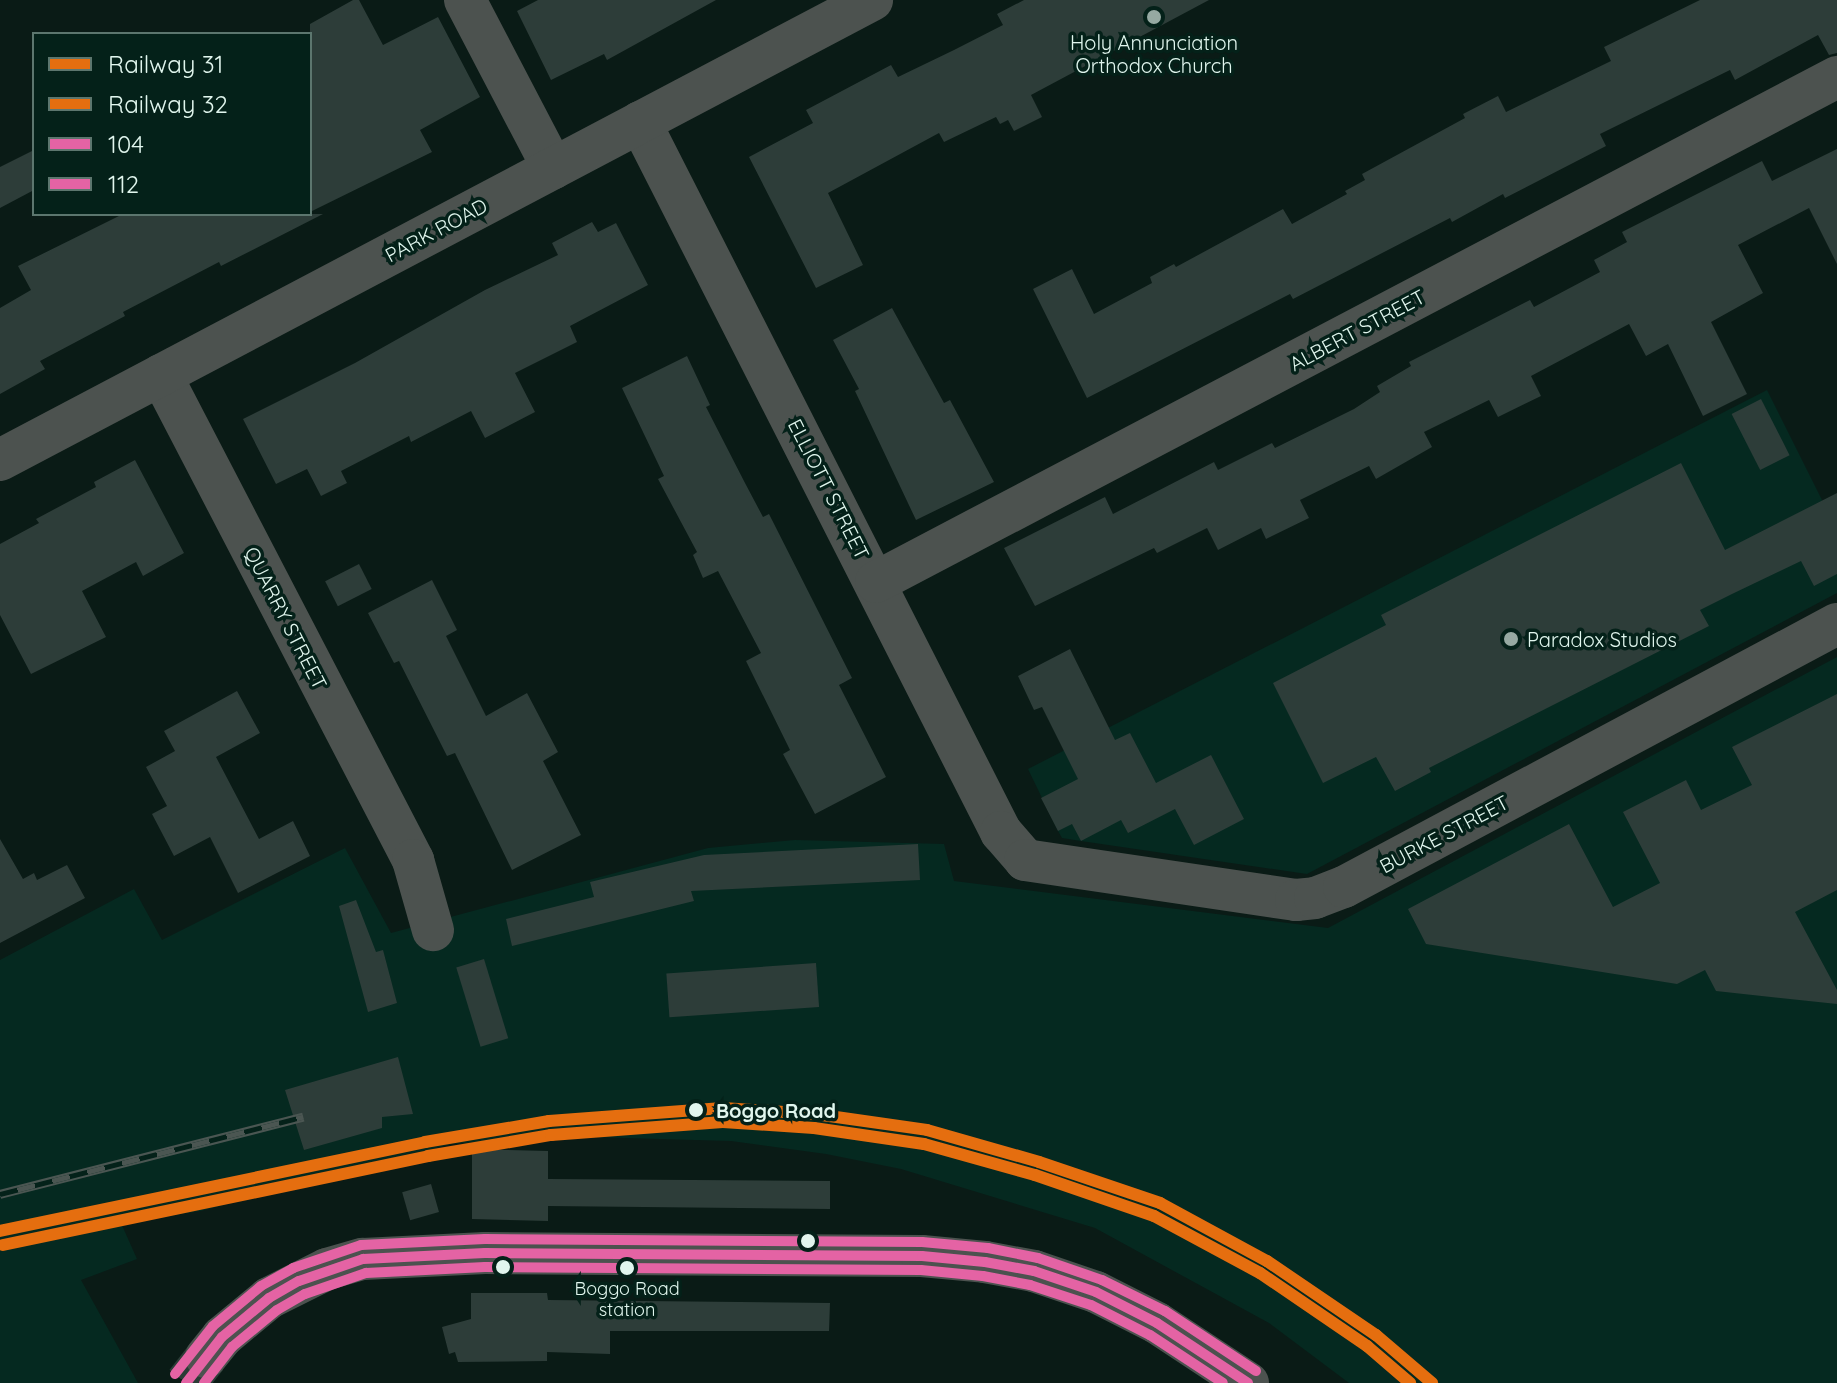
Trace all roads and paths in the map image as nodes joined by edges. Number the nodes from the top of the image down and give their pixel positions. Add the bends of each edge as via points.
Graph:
1 (465, 0) edge
2 (872, 0) edge
3 (1837, 77) edge
4 (640, 122) junction
5 (553, 168) junction
6 (161, 375) junction
7 (0, 460) edge
8 (876, 582) junction
9 (1837, 624) edge
10 (1018, 855) joint
11 (433, 930) dead end
12 (206, 1357) tunnel mouth
13 (1248, 1383) edge

1 - 5 street
2 - 4 street, PARK ROAD
3 - 8 street, ALBERT STREET
4 - 5 street, PARK ROAD
4 - 8 street, ELLIOTT STREET
5 - 6 street, PARK ROAD
6 - 7 street, PARK ROAD
6 - 11 street, QUARRY STREET via 413,860
8 - 10 street, ELLIOTT STREET via 1001,832
9 - 10 street, BURKE STREET via 1315,898 1296,900 1034,863
12 - 13 street via 269,1298 327,1269 363,1259 473,1253 922,1256 1034,1271 1096,1292 1157,1323

